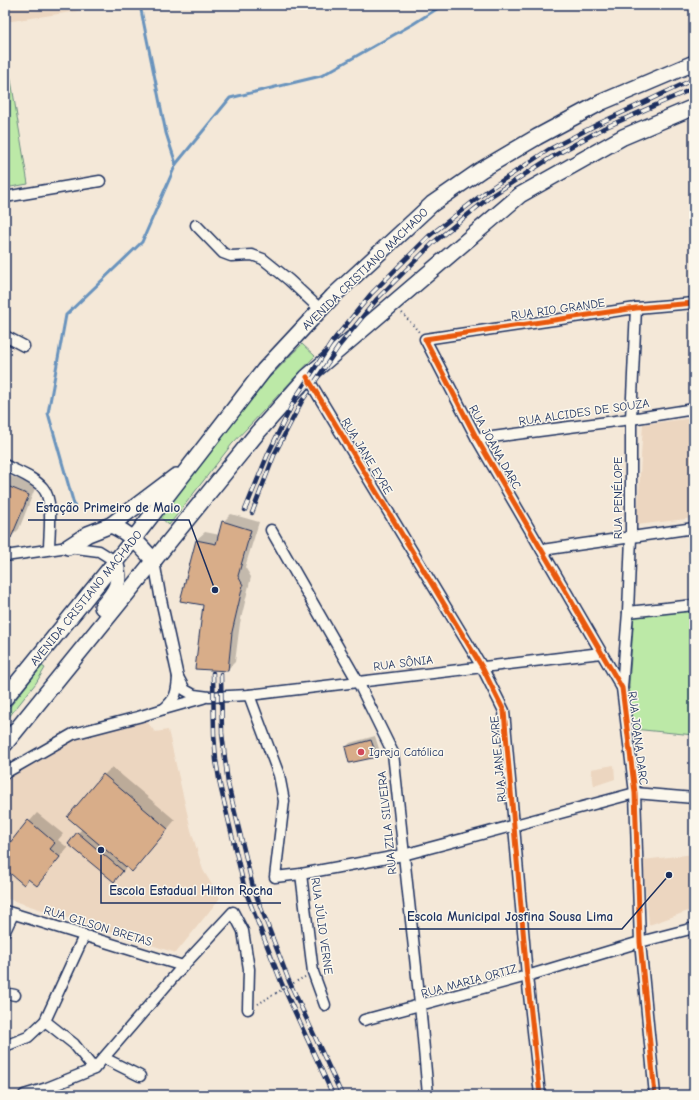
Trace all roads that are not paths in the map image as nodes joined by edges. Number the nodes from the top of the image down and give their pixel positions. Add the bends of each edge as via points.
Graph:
1 (694, 62) edge
2 (694, 107) edge
3 (100, 181) dead end
4 (5, 197) edge
5 (196, 226) dead end
6 (694, 303) edge
7 (636, 308) junction
8 (321, 310) junction
9 (5, 336) edge
10 (425, 339) joint
11 (24, 346) dead end
12 (307, 377) junction
13 (694, 409) edge
14 (631, 419) junction
15 (477, 439) junction
16 (193, 463) junction
17 (5, 465) edge
18 (111, 525) junction
19 (694, 528) edge
20 (271, 530) dead end
21 (631, 537) junction
22 (134, 538) junction
23 (68, 547) junction
24 (49, 550) junction
25 (542, 550) junction
26 (5, 556) edge
27 (115, 561) junction
28 (154, 561) junction
29 (694, 605) edge
30 (628, 612) junction
31 (601, 653) junction
32 (482, 667) junction
33 (178, 677) junction
34 (358, 682) junction
35 (622, 688) junction
36 (48, 690) junction
37 (249, 695) junction
38 (209, 697) junction
39 (5, 698) edge
40 (164, 708) junction
41 (5, 744) edge
42 (5, 773) edge
43 (635, 793) junction
44 (694, 798) edge
45 (514, 826) junction
46 (403, 855) junction
47 (301, 874) junction
48 (9, 913) edge
49 (694, 928) edge
50 (5, 930) edge
51 (84, 936) junction
52 (640, 942) junction
53 (183, 966) junction
54 (527, 976) junction
55 (5, 993) edge
56 (15, 995) dead end
57 (420, 1004) junction
58 (325, 1005) dead end
59 (248, 1009) road end
60 (364, 1020) dead end
61 (45, 1021) junction
62 (5, 1046) edge
63 (104, 1058) junction
64 (94, 1069) junction
65 (140, 1076) dead end
66 (24, 1095) edge
67 (428, 1095) edge
68 (540, 1095) edge
69 (655, 1095) edge

1 - 8 highway, AVENIDA CRISTIANO MACHADO via 602,102 481,170 432,204
2 - 12 highway via 623,137 520,195
3 - 4 street
5 - 8 street via 223,253 231,256 252,255 262,259
6 - 7 street, RUA RIO GRANDE
7 - 10 street, RUA RIO GRANDE
7 - 14 street, RUA PENÉLOPE
8 - 16 highway, AVENIDA CRISTIANO MACHADO via 264,370
9 - 11 street
10 - 15 street, RUA JOANA DARC
12 - 28 highway via 258,432
12 - 32 street, RUA JANE EYRE
13 - 14 street, RUA ALCIDES DE SOUZA
14 - 15 street, RUA ALCIDES DE SOUZA
14 - 21 street, RUA PENÉLOPE
15 - 25 street, RUA JOANA DARC
16 - 18 highway
16 - 22 highway, AVENIDA CRISTIANO MACHADO
17 - 24 street via 43,488 50,503
18 - 22 highway
18 - 23 highway via 88,534
19 - 21 street
20 - 34 street, RUA ZILA SILVEIRA
21 - 25 street
21 - 30 street, RUA PENÉLOPE
22 - 27 highway, AVENIDA CRISTIANO MACHADO
22 - 28 highway
23 - 24 street
23 - 27 street via 99,551
24 - 26 street
25 - 31 street, RUA JOANA DARC
27 - 36 highway via 118,580 114,592 48,674
27 - 39 highway, AVENIDA CRISTIANO MACHADO
28 - 33 street, RUA SÔNIA
28 - 36 highway
29 - 30 street
30 - 35 street, RUA PENÉLOPE
31 - 32 street, RUA SÔNIA
31 - 35 street, RUA JOANA DARC
32 - 34 street, RUA SÔNIA
32 - 45 street, RUA JANE EYRE via 504,711
33 - 38 street, RUA SÔNIA via 185,690 194,695
33 - 40 street via 173,701
34 - 37 street, RUA SÔNIA
34 - 46 street, RUA ZILA SILVEIRA via 393,753
35 - 43 street, RUA JOANA DARC
36 - 41 highway
37 - 38 street, RUA SÔNIA
37 - 47 street via 279,775 284,800 275,877
38 - 40 street, RUA SÔNIA
40 - 42 street, RUA SÔNIA via 73,734
43 - 44 street
43 - 45 street
43 - 52 street, RUA JOANA DARC
45 - 46 street
45 - 54 street, RUA JANE EYRE
46 - 47 street
46 - 57 street, RUA ZILA SILVEIRA
47 - 58 street, RUA JÚLIO VERNE via 313,972
48 - 50 street
48 - 51 street, RUA GILSON BRETAS
49 - 52 street, RUA MARIA ORTIZ
51 - 53 street, RUA GILSON BRETAS
51 - 61 street
52 - 54 street, RUA MARIA ORTIZ
52 - 69 street, RUA JOANA DARC
53 - 59 street via 233,912 243,931 249,969
53 - 63 street
54 - 57 street, RUA MARIA ORTIZ
54 - 68 street, RUA JANE EYRE
55 - 56 street
57 - 60 street, RUA MARIA ORTIZ
57 - 67 street, RUA ZILA SILVEIRA
61 - 62 street via 28,1037
61 - 64 street via 74,1044
63 - 64 street
63 - 65 street
64 - 66 street

